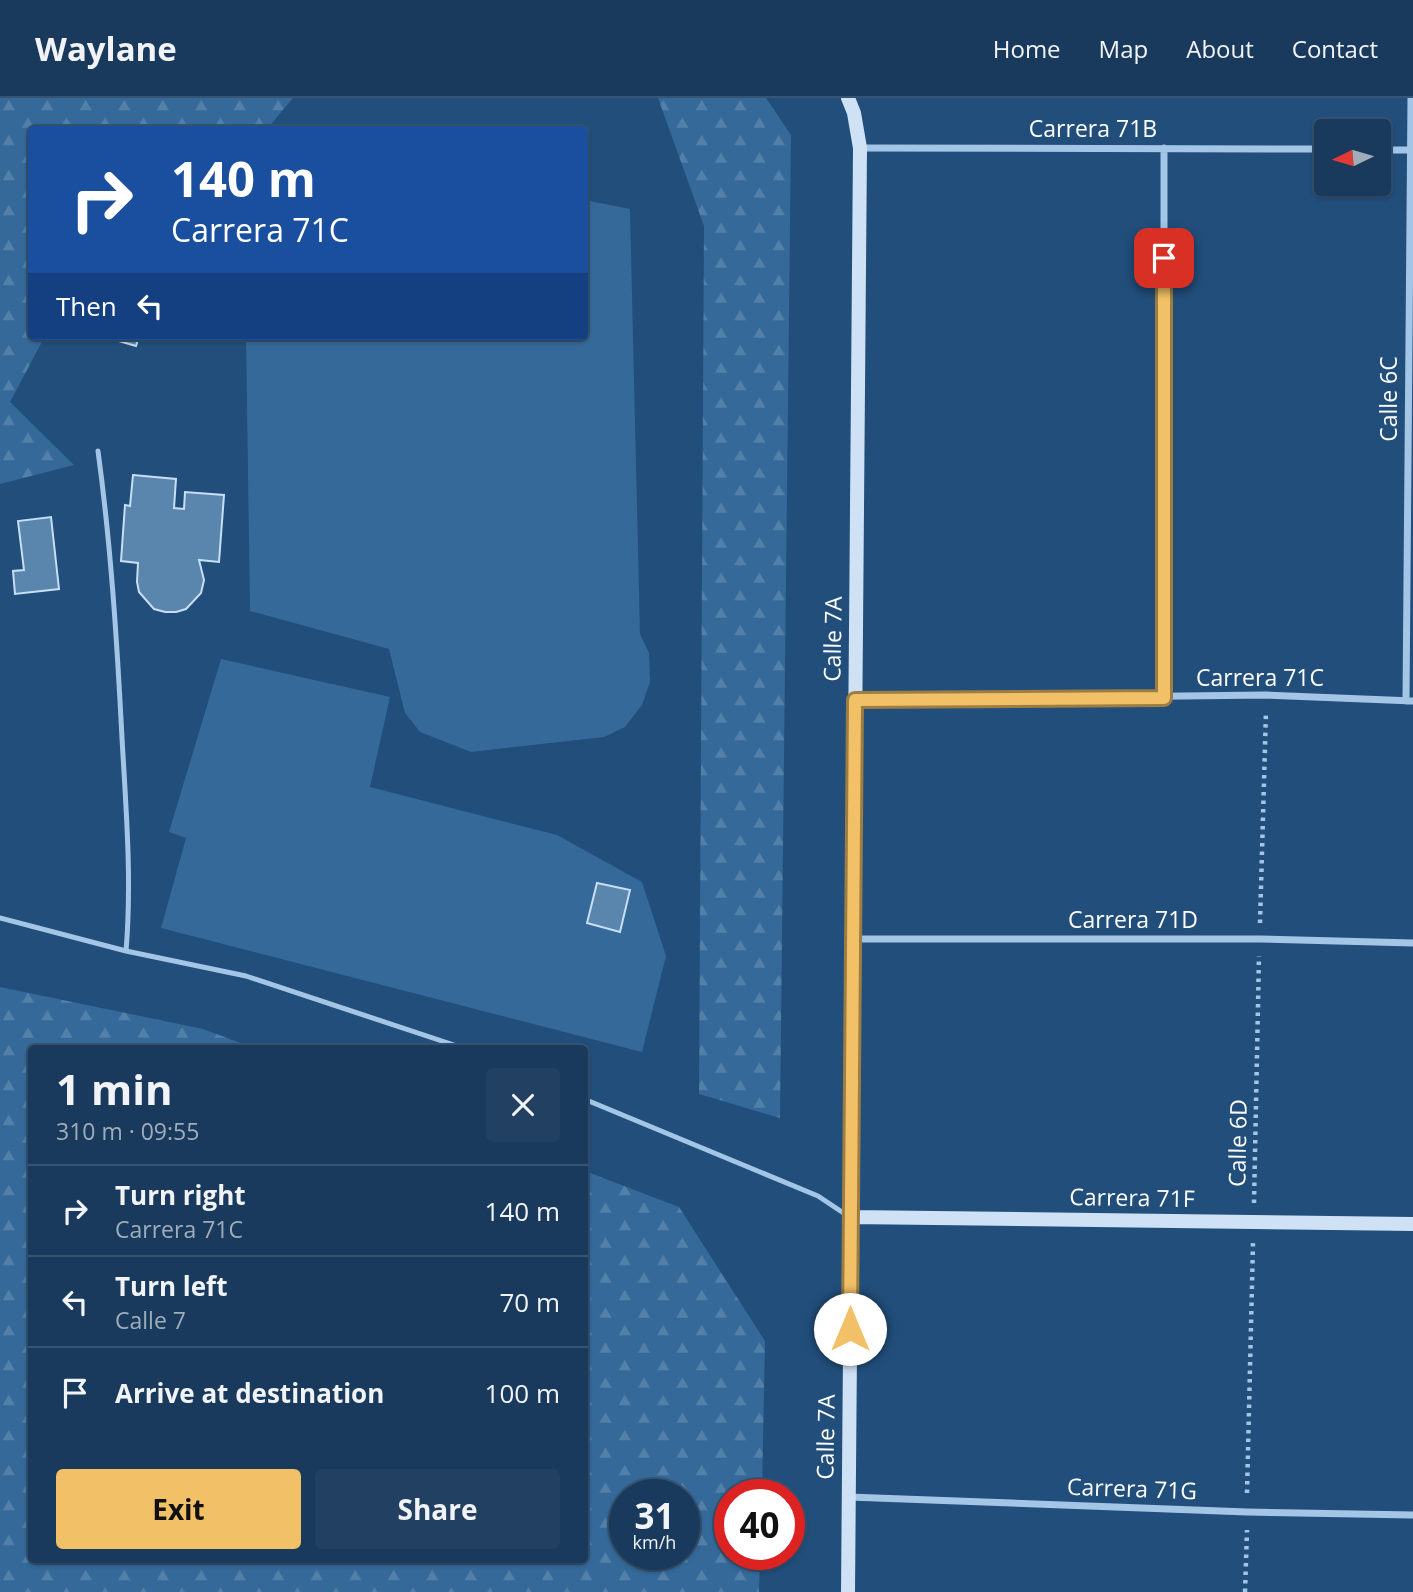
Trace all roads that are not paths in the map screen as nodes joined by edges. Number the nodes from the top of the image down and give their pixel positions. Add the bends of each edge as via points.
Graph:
1 (848, 98) edge
2 (1411, 98) edge
3 (860, 148) junction
4 (1164, 148) junction
5 (1314, 149) edge
6 (1391, 150) edge
7 (1412, 150) edge
8 (98, 451) dead end
9 (1164, 698) junction
10 (855, 700) junction
11 (1409, 701) edge
12 (0, 918) edge
13 (853, 939) junction
14 (1413, 943) edge
15 (126, 951) junction
16 (454, 1045) edge
17 (588, 1101) edge
18 (851, 1217) junction
19 (1413, 1224) edge
20 (849, 1497) junction
21 (1413, 1516) edge
22 (848, 1592) edge

1 - 3 street, Calle 7A
2 - 7 street, Calle 6C
3 - 4 street, Carrera 71B
3 - 10 street, Calle 7A
4 - 5 street, Carrera 71B
4 - 9 street
6 - 7 street
7 - 11 street, Calle 6C
8 - 15 lane via 110,541 123,761 130,907
9 - 10 street, Carrera 71C
9 - 11 street, Carrera 71C via 1266,695
10 - 13 street, Calle 7A
12 - 15 lane
13 - 14 street, Carrera 71D
13 - 18 street, Calle 7A
15 - 16 lane via 246,976
17 - 18 lane via 818,1196
18 - 19 street, Carrera 71F
18 - 20 street, Calle 7A
20 - 21 street, Carrera 71G
20 - 22 street, Calle 7A

